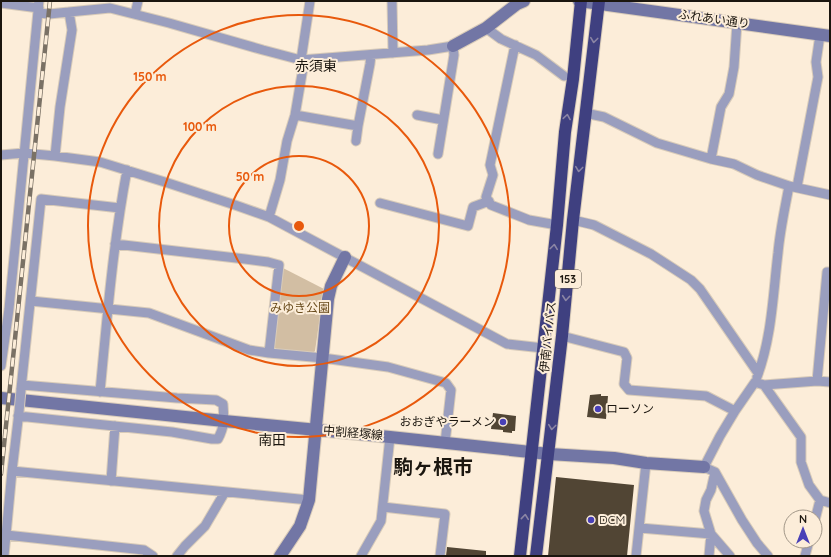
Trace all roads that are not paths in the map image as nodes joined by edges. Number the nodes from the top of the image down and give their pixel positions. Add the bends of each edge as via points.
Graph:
1 (138, 1) edge
2 (310, 1) edge
3 (392, 1) edge
4 (524, 1) edge
5 (581, 1) edge
6 (599, 2) edge
7 (1, 3) edge
8 (39, 7) edge
9 (69, 12) junction
10 (135, 14) junction
11 (737, 23) junction
12 (486, 28) junction
13 (825, 35) edge
14 (515, 45) junction
15 (453, 46) junction
16 (393, 53) junction
17 (371, 55) junction
18 (301, 60) junction
19 (564, 76) dead end
20 (585, 113) junction
21 (294, 115) junction
22 (417, 115) dead end
23 (443, 120) junction
24 (358, 126) junction
25 (356, 142) dead end
26 (24, 154) junction
27 (438, 154) dead end
28 (1, 155) edge
29 (55, 156) junction
30 (711, 159) junction
31 (127, 170) junction
32 (793, 186) junction
33 (830, 195) edge
34 (489, 201) junction
35 (380, 203) dead end
36 (120, 208) junction
37 (269, 217) junction
38 (573, 220) junction
39 (557, 224) junction
40 (115, 244) junction
41 (345, 257) junction
42 (830, 272) edge
43 (31, 302) junction
44 (5, 308) edge
45 (108, 309) junction
46 (562, 336) junction
47 (542, 348) junction
48 (269, 353) junction
49 (323, 358) junction
50 (1, 366) edge
51 (757, 378) junction
52 (817, 381) junction
53 (830, 382) edge
54 (764, 385) junction
55 (21, 387) junction
56 (100, 392) junction
57 (1, 398) edge
58 (735, 411) junction
59 (18, 414) junction
60 (224, 421) junction
61 (115, 426) junction
62 (317, 430) junction
63 (390, 437) junction
64 (445, 443) junction
65 (532, 452) junction
66 (549, 454) junction
67 (646, 463) junction
68 (710, 470) junction
69 (12, 471) junction
70 (111, 481) junction
71 (225, 492) junction
72 (309, 500) junction
73 (820, 500) junction
74 (830, 503) edge
75 (383, 507) junction
76 (818, 509) edge
77 (640, 528) junction
78 (711, 534) junction
79 (6, 535) junction
80 (4, 556) edge
81 (153, 556) edge
82 (177, 556) edge
83 (280, 556) edge
84 (361, 556) edge
85 (440, 556) edge
86 (520, 556) edge
87 (536, 556) edge
88 (636, 556) edge
89 (709, 556) edge
90 (730, 556) edge
91 (768, 556) edge

1 - 10 street
2 - 18 street
3 - 16 street
4 - 12 street
5 - 6 street, ふれあい通り
39 -> 5 highway, 伊南バイパス / 153
6 - 11 street, ふれあい通り
6 -> 20 highway, 伊南バイパス / 153
7 - 8 street
8 - 9 street via 49,14
8 - 26 street
9 - 10 street via 110,8
9 - 29 street via 72,30
10 - 18 street
11 - 13 street, ふれあい通り
11 - 30 street via 729,94 721,107
12 - 14 street
12 - 15 street
13 - 32 street via 816,62 818,77
14 - 19 street via 536,55
14 - 34 street via 490,165 493,175 486,197
15 - 16 street
15 - 23 street via 454,54
16 - 17 street
17 - 18 street
17 - 24 street
18 - 21 street via 303,68
20 - 30 street via 604,117 657,143
20 -> 38 highway, 伊南バイパス / 153
21 - 24 street
21 - 37 street
22 - 23 street
23 - 27 street
24 - 25 street
26 - 28 street
26 - 29 street
26 - 44 street
29 - 31 street via 100,162
30 - 32 street via 734,164 757,175
31 - 36 street
31 - 37 street
32 - 33 street
32 - 51 street via 778,251 767,343
34 - 35 street via 473,207 468,226
34 - 39 street via 491,205 529,220
36 - 40 street
36 - 43 street via 41,199
37 - 41 street
38 -> 46 highway, 伊南バイパス / 153
38 - 51 street via 594,225 651,254 691,280 700,289
47 -> 39 highway, 伊南バイパス / 153
40 - 45 street
40 - 48 street via 268,262 278,266
41 - 47 street via 507,344
41 - 49 street via 331,286 328,299
42 - 52 street via 827,272
43 - 45 street
43 - 55 street
44 - 50 street
45 - 48 street via 150,313 249,350
45 - 56 street
46 - 58 street via 624,352 627,358 624,384 629,390 706,396
46 -> 66 highway, 伊南バイパス / 153
47 - 65 highway, 伊南バイパス / 153
48 - 49 street
49 - 62 street
49 - 64 street via 388,367 446,383 451,390
51 - 54 street
51 - 58 street
52 - 53 street
52 - 54 street
54 - 73 street via 801,437 801,462 809,485
55 - 56 street
55 - 59 street, bridge
56 - 60 street via 216,400 223,404
57 - 60 street, 中割経塚線
58 - 68 street via 720,436
59 - 61 street
59 - 69 street
60 - 61 street via 218,439
60 - 62 street, 中割経塚線
61 - 70 street
62 - 63 street, 中割経塚線
62 - 72 street
63 - 64 street, 中割経塚線
63 - 75 street
64 - 65 street, 中割経塚線
65 - 66 street, 中割経塚線
86 -> 65 highway, 伊南バイパス / 153
66 - 67 street, 中割経塚線 via 614,458
66 - 87 highway, 伊南バイパス / 153
67 - 68 street, 中割経塚線
67 - 77 street
68 - 78 street via 711,490 704,511
68 - 91 street
69 - 70 street
69 - 79 street
70 - 71 street
71 - 72 street
71 - 82 street via 205,526
72 - 83 street via 300,526
73 - 74 street
73 - 76 street
75 - 84 street via 381,522
75 - 85 street via 445,514
77 - 78 street
77 - 88 street
78 - 89 street
78 - 90 street
79 - 80 street
79 - 81 street via 144,550

